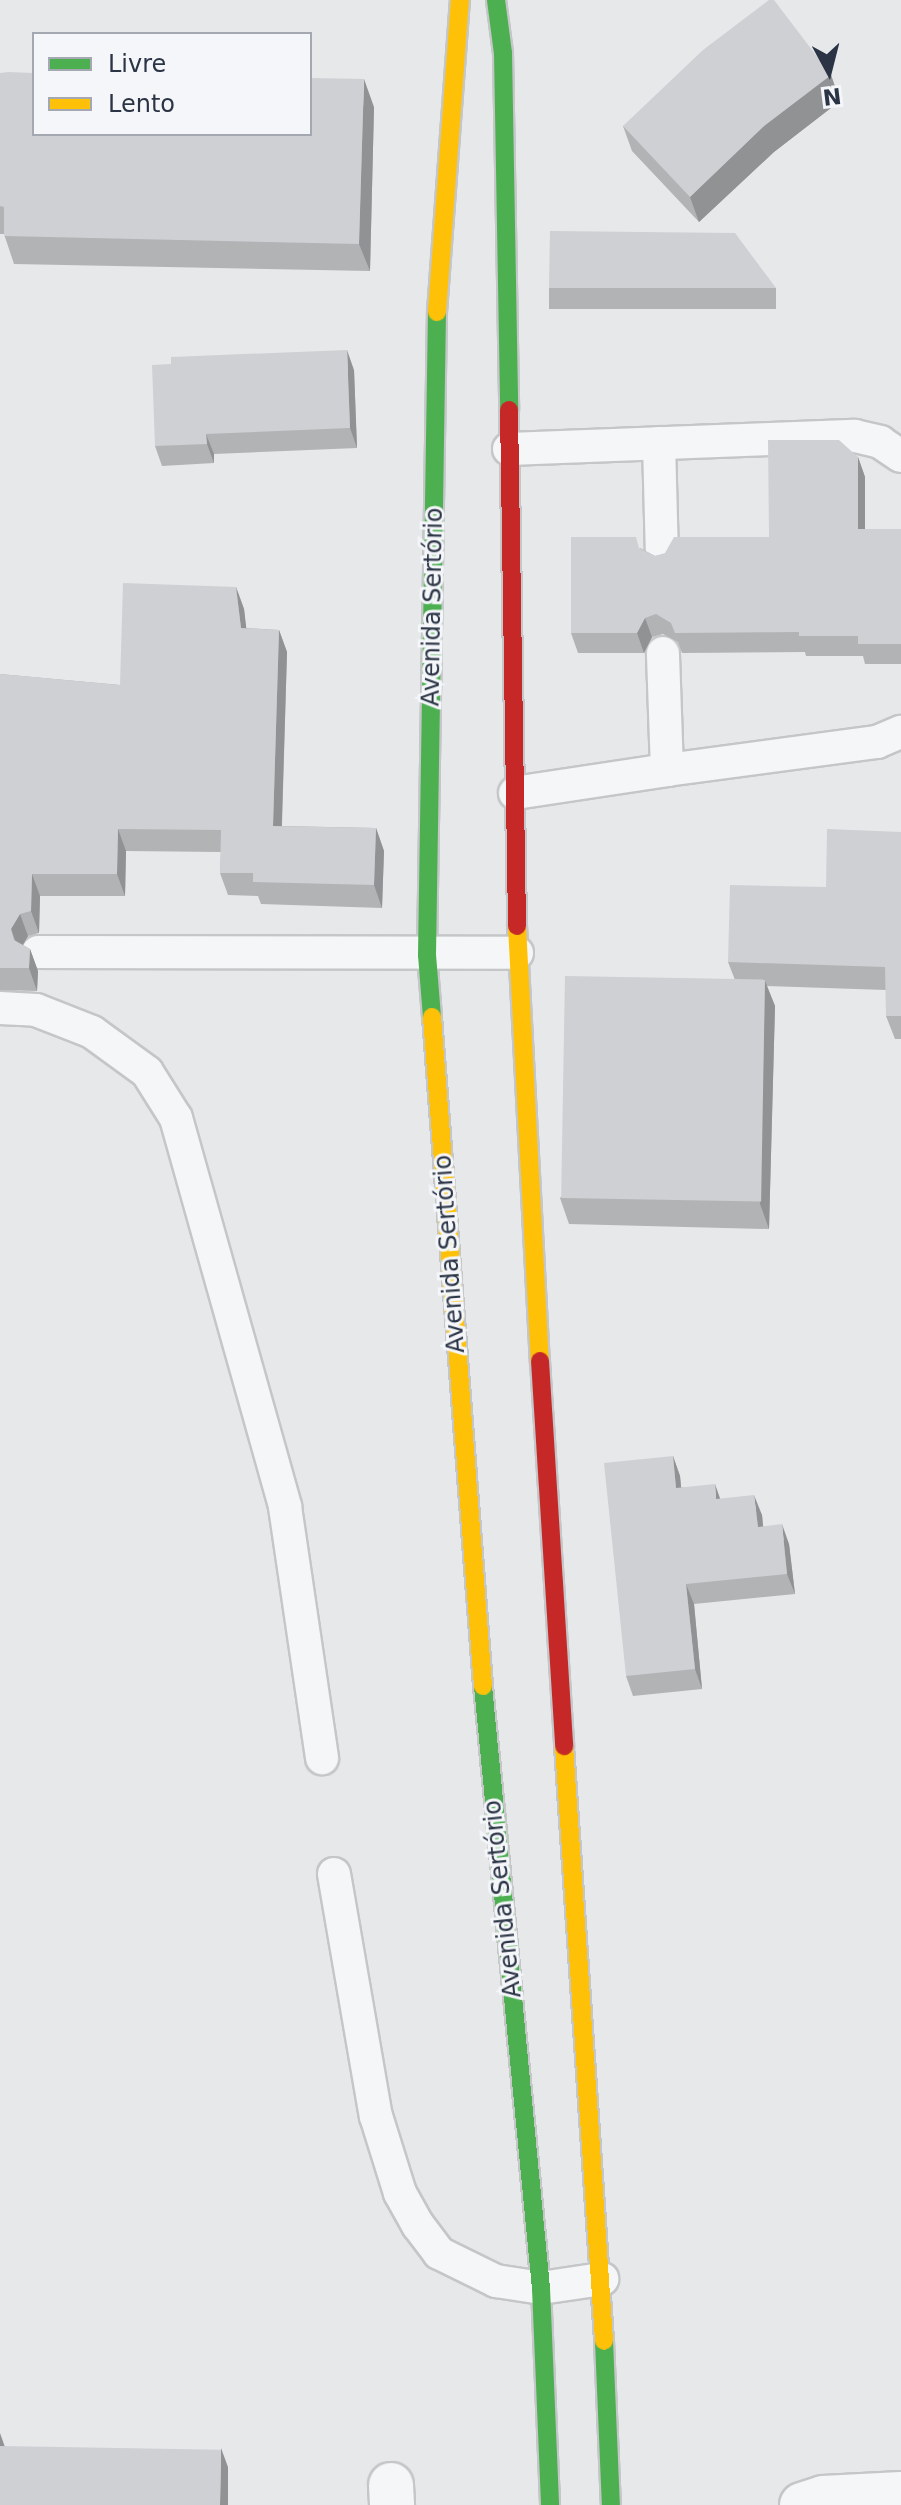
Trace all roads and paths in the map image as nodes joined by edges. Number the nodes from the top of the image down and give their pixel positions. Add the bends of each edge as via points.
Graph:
1 (460, 0) edge
2 (496, 0) edge
3 (659, 443) junction
4 (509, 449) junction
5 (901, 456) edge
6 (662, 557) edge
7 (663, 653) dead end
8 (901, 732) edge
9 (667, 770) junction
10 (515, 793) junction
11 (38, 952) dead end
12 (517, 953) junction
13 (427, 955) junction
14 (0, 1008) edge
15 (322, 1758) dead end
16 (334, 1874) dead end
17 (602, 2279) junction
18 (541, 2288) junction
19 (901, 2494) edge
20 (550, 2505) edge
21 (611, 2505) edge
22 (802, 2505) edge

1 - 13 main road, Avenida Sertório via 438,267
2 - 4 main road via 503,53
3 - 4 lane
3 - 5 lane via 855,436 880,442
3 - 6 lane
4 - 10 main road
7 - 9 lane
8 - 9 lane via 877,742
9 - 10 lane
10 - 12 main road
11 - 13 lane
12 - 13 lane
12 - 17 main road via 559,1683
13 - 18 main road, Avenida Sertório via 483,1688
14 - 15 lane via 36,1010 92,1032 147,1072 176,1118 285,1507
16 - 18 lane via 376,2116 400,2193 439,2253 496,2281
17 - 18 lane
17 - 21 main road
18 - 20 main road, Avenida Sertório
19 - 22 street via 823,2498

